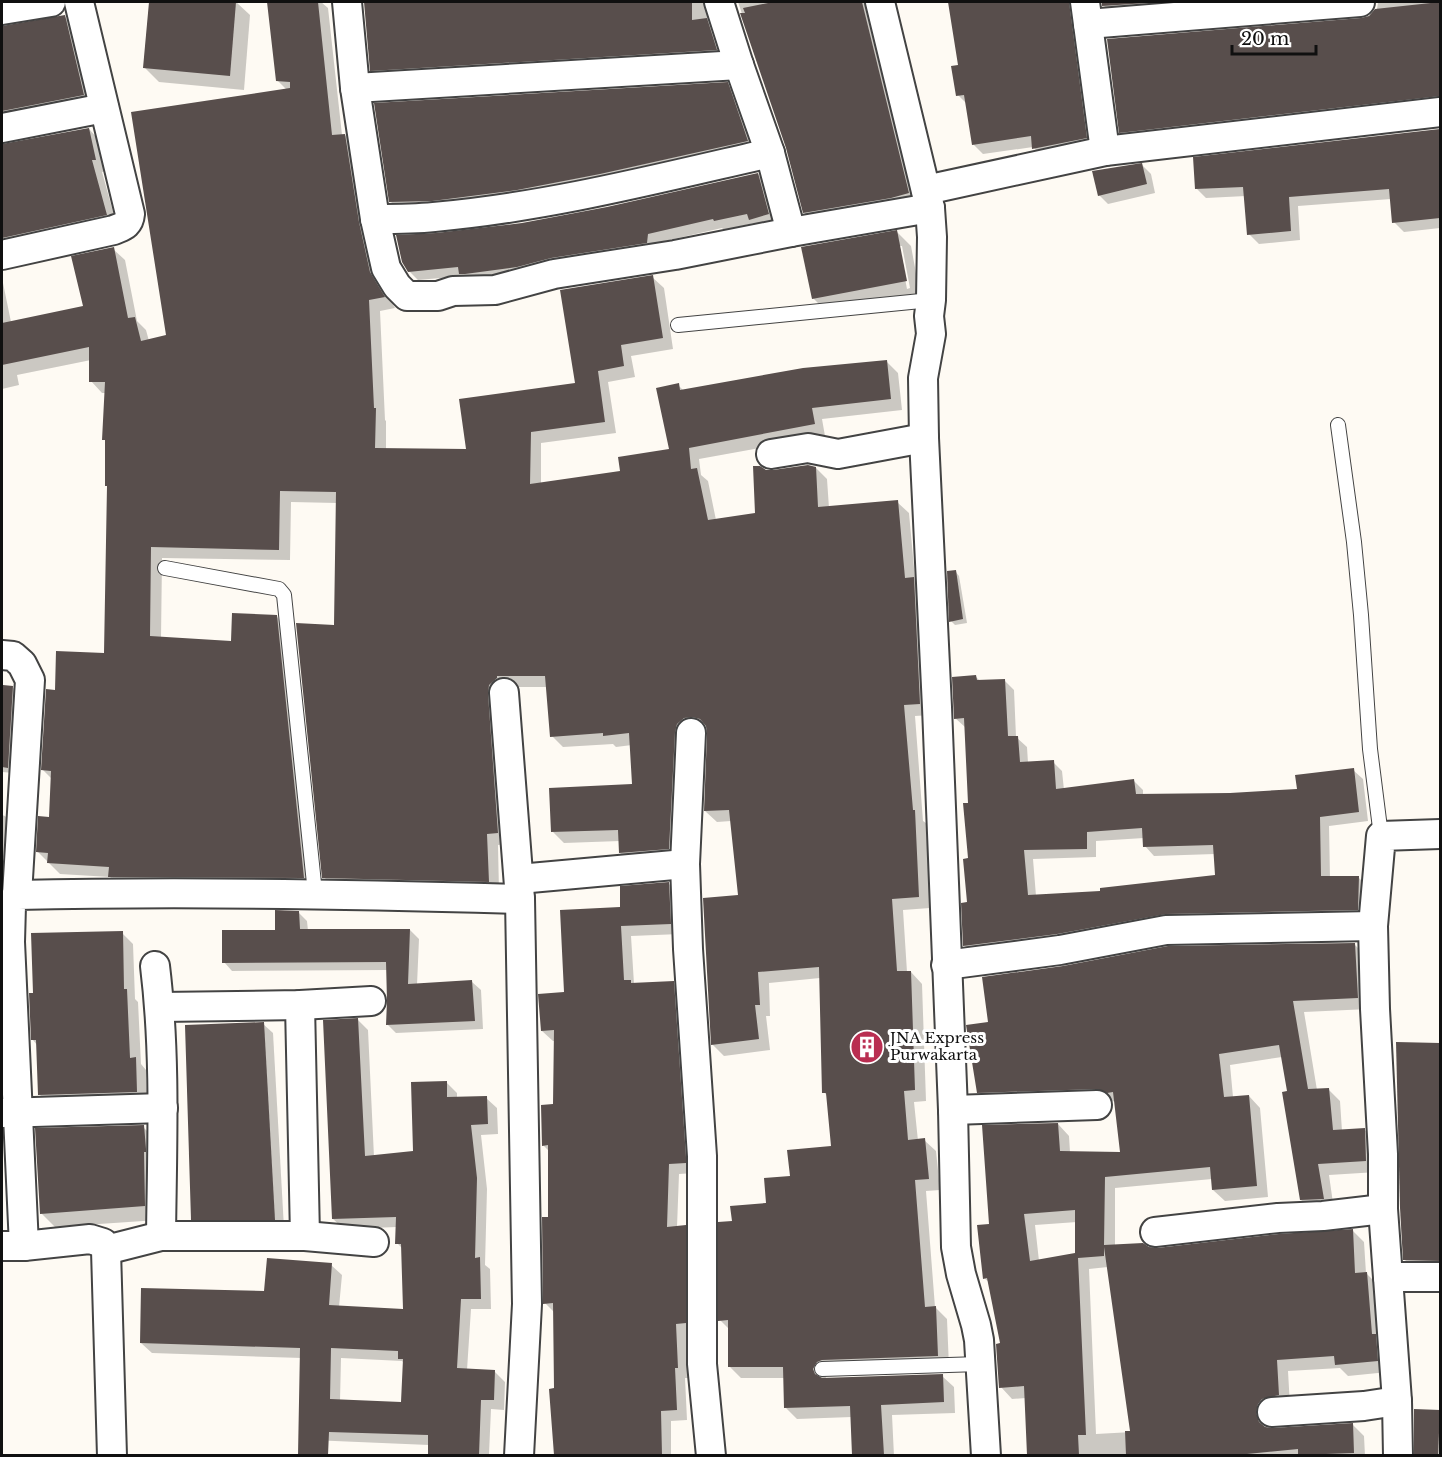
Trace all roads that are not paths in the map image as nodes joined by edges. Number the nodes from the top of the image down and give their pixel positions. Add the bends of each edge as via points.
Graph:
1 (51, 2) edge
2 (79, 2) edge
3 (347, 2) edge
4 (719, 2) edge
5 (880, 2) edge
6 (1360, 2) edge
7 (2, 10) edge
8 (1086, 13) edge
9 (738, 65) junction
10 (356, 88) junction
11 (104, 108) junction
12 (1440, 112) edge
13 (2, 128) edge
14 (1106, 151) junction
15 (770, 153) junction
16 (928, 199) junction
17 (375, 219) junction
18 (791, 232) junction
19 (2, 255) edge
20 (932, 300) junction
21 (678, 325) dead end
22 (1338, 425) dead end
23 (924, 438) junction
24 (771, 454) dead end
25 (165, 568) dead end
26 (2, 655) edge
27 (504, 693) dead end
28 (691, 733) dead end
29 (12, 786) edge
30 (1440, 834) edge
31 (1380, 836) junction
32 (685, 864) junction
33 (519, 889) junction
34 (315, 893) junction
35 (17, 895) junction
36 (1373, 926) junction
37 (6, 941) edge
38 (946, 965) junction
39 (155, 966) dead end
40 (371, 1001) dead end
41 (300, 1005) junction
42 (160, 1007) junction
43 (1097, 1106) dead end
44 (162, 1108) junction
45 (953, 1110) junction
46 (9, 1113) edge
47 (1383, 1209) junction
48 (1155, 1232) dead end
49 (161, 1236) junction
50 (305, 1236) junction
51 (374, 1242) dead end
52 (13, 1246) edge
53 (106, 1251) junction
54 (1440, 1276) edge
55 (1388, 1277) junction
56 (980, 1364) junction
57 (822, 1369) dead end
58 (1397, 1401) junction
59 (1272, 1412) dead end
60 (112, 1455) edge
61 (519, 1455) edge
62 (711, 1455) edge
63 (986, 1455) edge
64 (1398, 1455) edge

1 - 7 street
2 - 11 street
3 - 10 street
4 - 9 street
5 - 16 street
6 - 8 street
8 - 14 street
9 - 10 street
9 - 15 street
10 - 17 street
11 - 13 street
11 - 19 street via 130,214 126,225
12 - 14 street
14 - 16 street
15 - 17 street via 621,187 500,209
15 - 18 street
16 - 18 street
16 - 20 street
17 - 18 street via 386,268 397,286 407,296 424,297 453,291 495,290 554,274
20 - 21 lane
20 - 23 street via 923,378
22 - 31 lane via 1354,542
23 - 24 street via 838,454 808,448
23 - 38 street
25 - 34 lane via 279,589 284,595
26 - 29 street via 13,656 22,664 30,680
27 - 33 street
28 - 32 street
29 - 35 street
30 - 31 street
31 - 36 street
32 - 33 street
32 - 62 street via 702,1156 702,1364
33 - 34 street
33 - 61 street via 527,1304
34 - 35 street
35 - 37 street via 11,905
36 - 38 street via 1166,930 1060,950
36 - 47 street
37 - 46 street
38 - 45 street
39 - 42 street
40 - 41 street
41 - 42 street
41 - 50 street
42 - 44 street
43 - 45 street
44 - 46 street
44 - 49 street
45 - 56 street via 957,1261 976,1325
46 - 52 street
47 - 48 street
47 - 55 street
49 - 50 street
49 - 53 street
50 - 51 street
52 - 53 street via 90,1239 104,1244
53 - 60 street
54 - 55 street
55 - 58 street
56 - 57 lane
56 - 63 street
58 - 59 street
58 - 64 street

